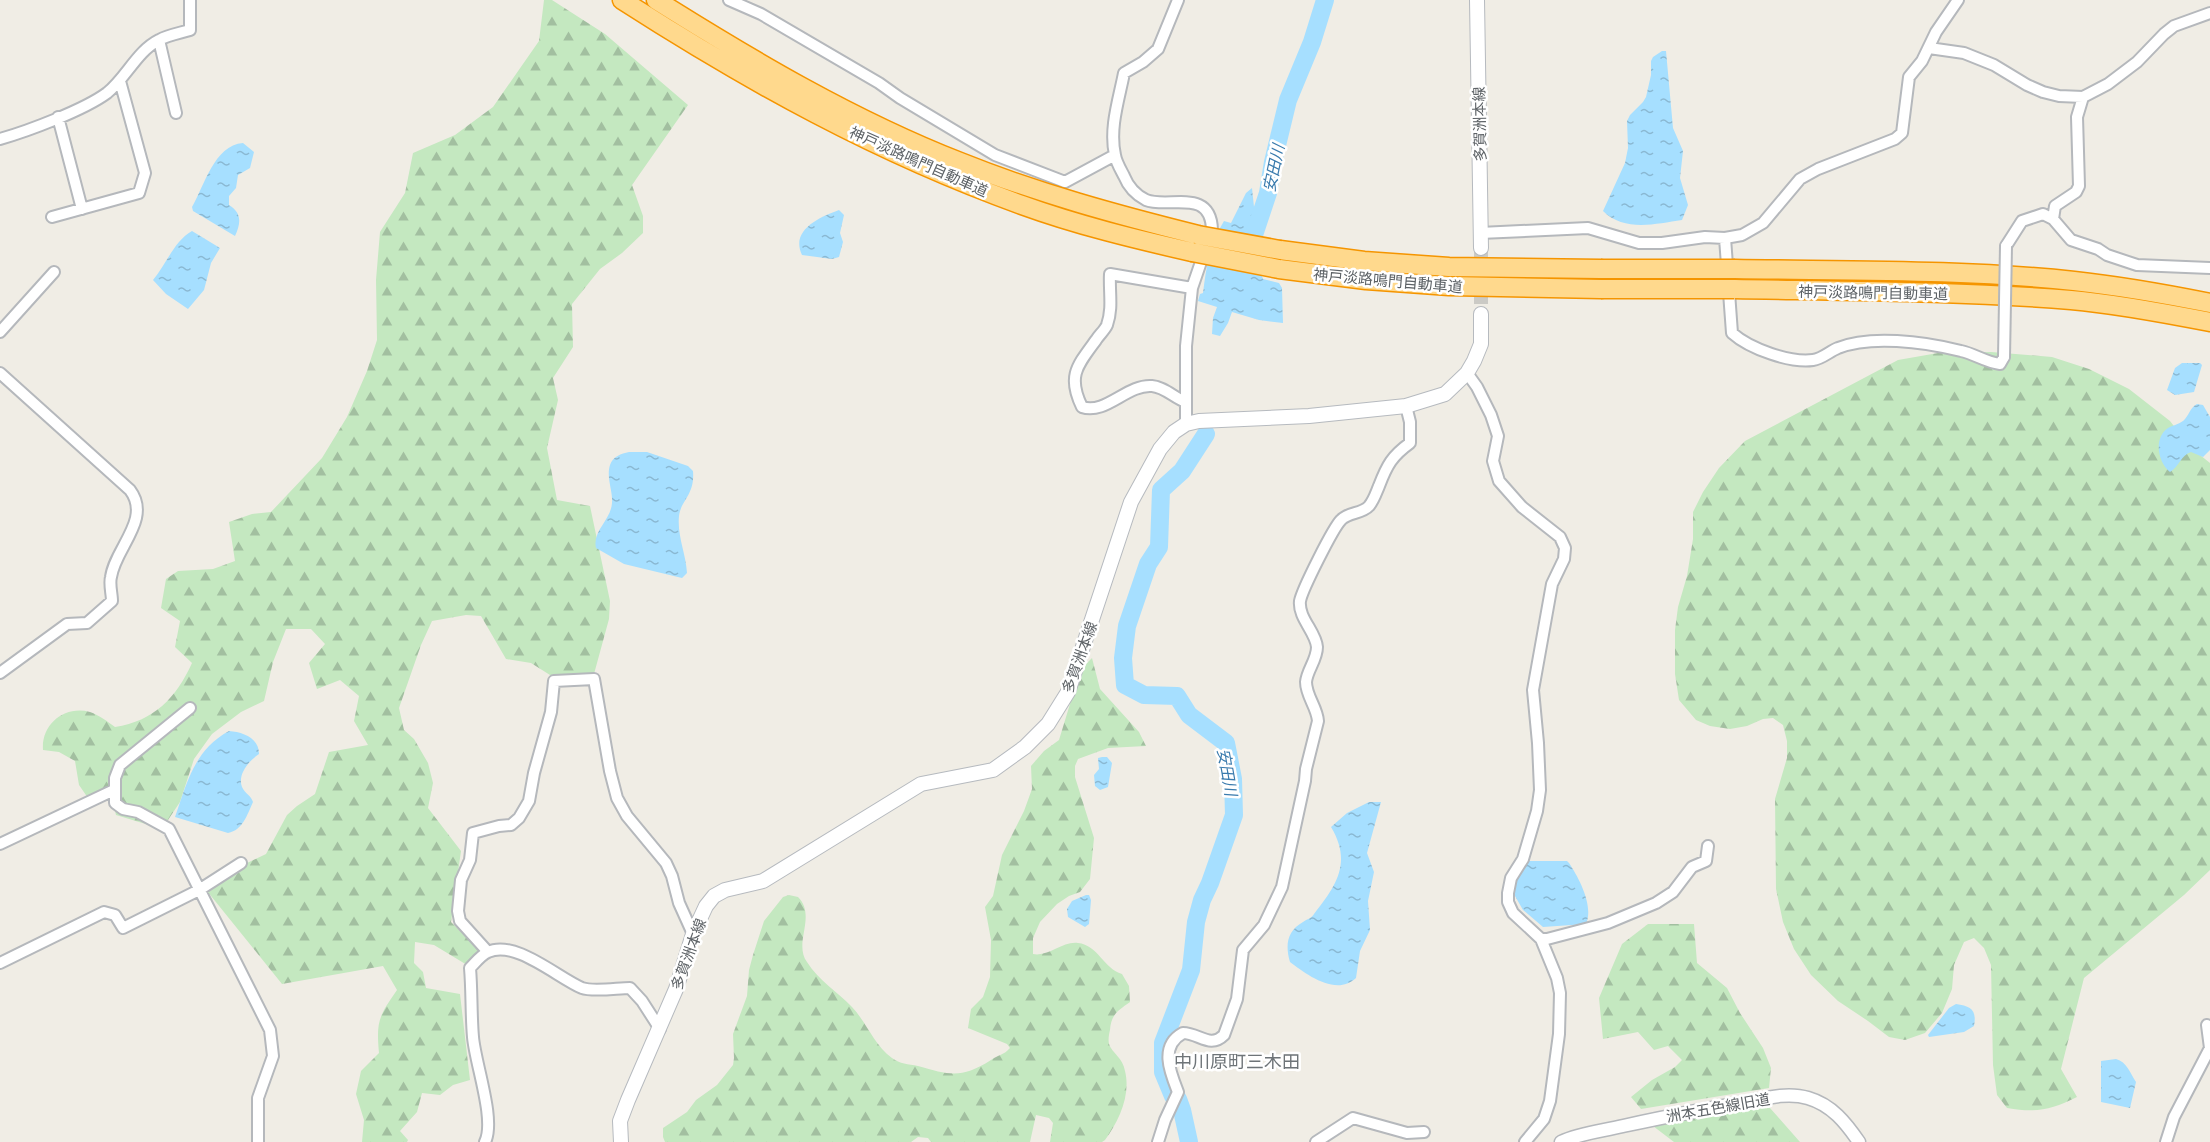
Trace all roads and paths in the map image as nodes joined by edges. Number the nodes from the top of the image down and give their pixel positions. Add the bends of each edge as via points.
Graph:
1 (190, 0) edge
2 (622, 0) edge
3 (656, 0) edge
4 (729, 0) edge
5 (1178, 0) edge
6 (1477, 0) edge
7 (1958, 0) edge
8 (2210, 13) edge
9 (159, 40) junction
10 (1929, 48) junction
11 (120, 81) junction
12 (2083, 97) junction
13 (176, 113) dead end
14 (58, 117) junction
15 (0, 139) edge
16 (1115, 155) junction
17 (82, 209) junction
18 (52, 217) dead end
19 (2053, 219) junction
20 (1480, 233) junction
21 (1725, 238) junction
22 (1195, 244) junction
23 (1481, 248) tunnel mouth
24 (2210, 268) edge
25 (54, 272) dead end
26 (1192, 288) junction
27 (2210, 303) edge
28 (1481, 314) tunnel mouth
29 (2210, 322) edge
30 (0, 332) edge
31 (0, 373) edge
32 (1467, 373) junction
33 (1186, 402) junction
34 (1406, 406) junction
35 (1186, 424) junction
36 (0, 673) edge
37 (190, 708) dead end
38 (114, 790) junction
39 (0, 844) edge
40 (1708, 846) dead end
41 (241, 863) dead end
42 (199, 890) junction
43 (693, 934) junction
44 (1541, 939) junction
45 (488, 952) junction
46 (0, 963) edge
47 (2206, 1025) dead end
48 (660, 1029) junction
49 (1424, 1132) dead end
50 (258, 1142) edge
51 (485, 1142) edge
52 (621, 1142) edge
53 (1158, 1142) edge
54 (1316, 1142) edge
55 (1525, 1142) edge
56 (1561, 1142) edge
57 (1860, 1142) edge
58 (2166, 1142) edge

1 - 9 street via 190,30
2 - 22 highway, 神戸淡路鳴門自動車道 via 817,115 953,178 1115,234
3 - 22 highway, 神戸淡路鳴門自動車道 via 825,99 959,162
4 - 16 street via 879,83 995,155 1065,182
5 - 16 street via 1158,49 1124,73 1113,124
6 - 20 main road, 多賀洲本線
7 - 10 street
8 - 12 street via 2174,26 2137,62
9 - 11 street
9 - 13 street
10 - 12 street via 1964,52 2043,92
10 - 21 street via 1909,77 1902,133 1800,179 1763,223 1742,235
11 - 14 street via 93,102
11 - 17 street via 145,173 139,194
12 - 19 street via 2077,117 2079,186 2055,206
14 - 15 street
14 - 17 street
16 - 26 street via 1129,187 1146,200 1188,202 1207,211 1212,230
17 - 18 street
19 - 21 street, bridge via 2043,214 2022,221 2006,246 2004,357 2000,364 1962,351 1897,341 1855,343 1836,348 1816,360 1797,360 1742,342 1732,333
19 - 24 street via 2071,240 2137,265
20 - 21 street via 1588,228 1639,243
20 - 23 main road, 多賀洲本線
22 - 27 highway, 神戸淡路鳴門自動車道, bridge via 1449,267 1903,272 2073,281
22 - 29 highway, 神戸淡路鳴門自動車道, bridge via 1279,269 1366,280 1449,286 1897,291 2072,300
25 - 30 street
26 - 33 street
26 - 33 street via 1110,274 1112,301 1107,325 1073,377 1074,391 1082,406 1089,409 1143,386 1156,386
28 - 32 main road via 1481,344
31 - 36 street via 130,490 138,513 111,577 112,601 87,623 67,624
32 - 34 main road via 1445,394
32 - 44 street via 1498,436 1493,461 1499,482 1522,507 1560,537 1565,549 1552,584 1533,690 1539,743 1537,811 1508,893 1513,913
33 - 35 street
34 - 35 main road
34 - 53 street via 1410,443 1395,454 1367,509 1342,518 1330,534 1300,602 1306,624 1316,640 1316,655 1306,682 1318,721 1282,887 1264,925 1243,950 1237,999 1224,1035 1210,1041 1183,1033 1172,1041 1168,1065 1178,1092
35 - 43 main road, 多賀洲本線 via 1160,449 1131,502 1068,692 1048,724 993,770 921,784 763,881 714,896
37 - 38 street via 120,765
38 - 39 street
38 - 42 street via 115,803 123,809 138,812 169,829
40 - 44 street via 1706,861 1692,867 1673,892 1656,903 1608,923
41 - 42 street
42 - 46 street via 123,928 115,915 104,912
42 - 50 street via 270,1030 273,1056 258,1098
43 - 45 street via 666,863 617,798 594,679 554,681 552,712 529,801 511,825 473,833 470,860 461,880 460,921
43 - 48 main road, 多賀洲本線
44 - 55 street via 1560,993 1559,1034 1548,1112
45 - 48 street via 508,950 583,988 630,988
45 - 51 street via 471,968 473,1039 487,1110
47 - 58 street via 2210,1048 2174,1117
48 - 52 main road, 多賀洲本線 via 620,1121
49 - 54 street via 1407,1133 1353,1118
56 - 57 street, 洲本五色線旧道 via 1689,1112 1795,1095 1829,1108

